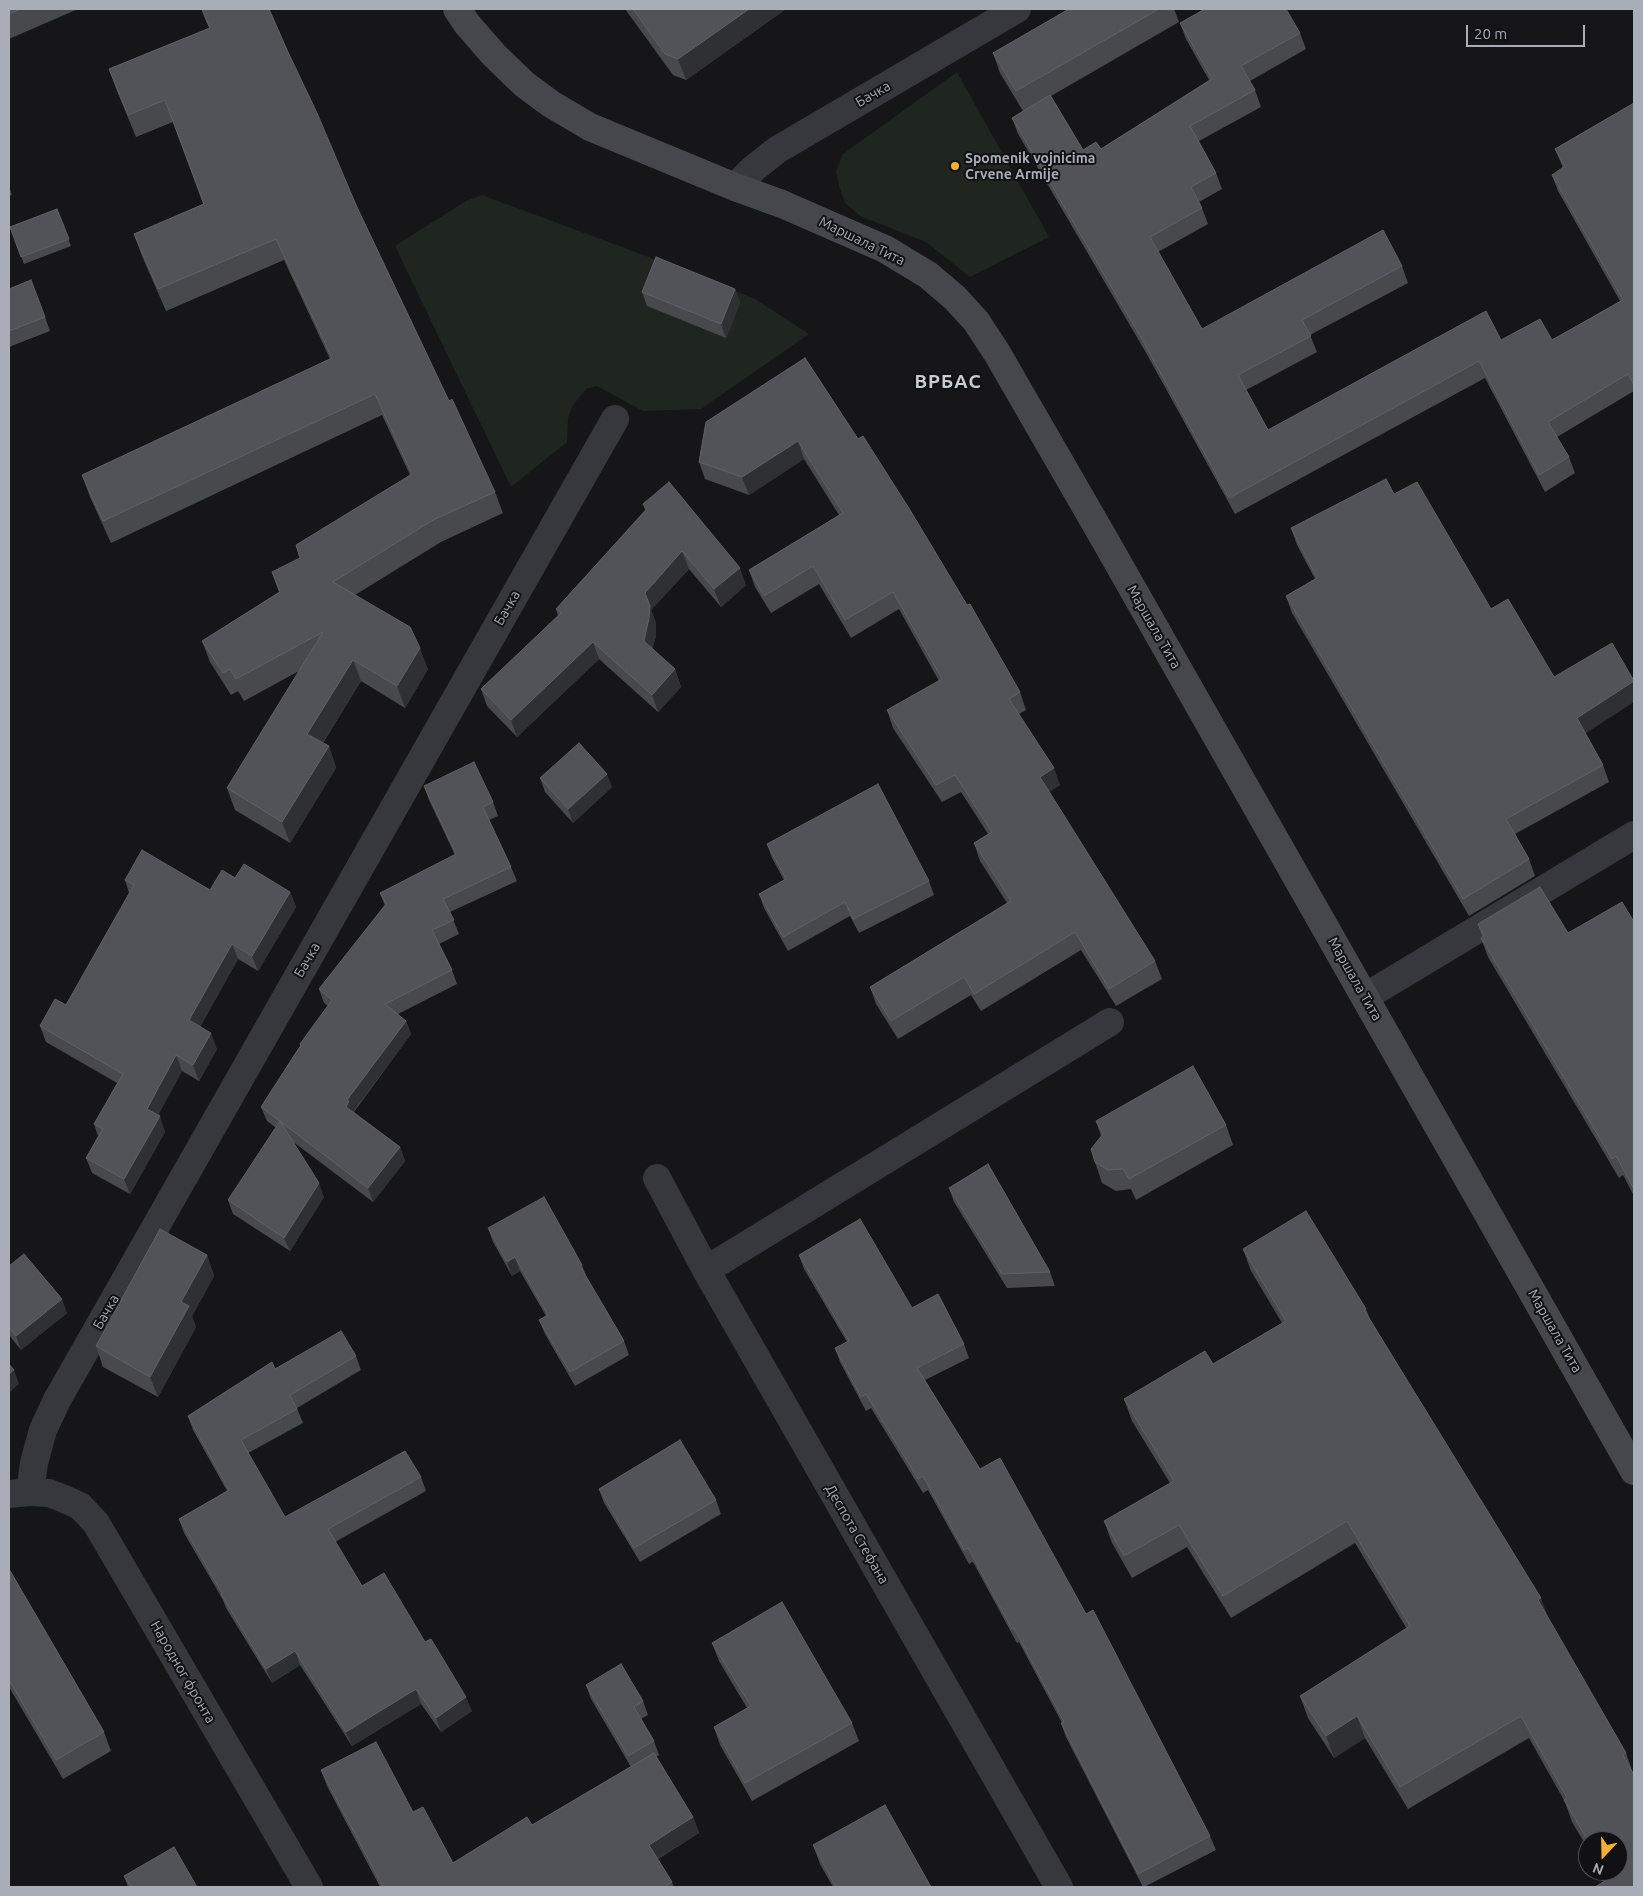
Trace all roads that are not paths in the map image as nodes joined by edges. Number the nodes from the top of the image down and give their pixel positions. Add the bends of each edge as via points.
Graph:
1 (457, 9) edge
2 (1017, 9) edge
3 (735, 187) junction
4 (615, 419) dead end
5 (1634, 835) edge
6 (1365, 997) junction
7 (1110, 1022) dead end
8 (657, 1178) dead end
9 (706, 1270) junction
10 (1634, 1471) edge
11 (19, 1493) edge
12 (309, 1887) edge
13 (1059, 1887) edge

1 - 3 street, Маршала Тита via 494,55 551,104 590,127
2 - 3 street, Бачка via 777,150
3 - 6 street, Маршала Тита via 885,249 928,275 976,322 1096,525
4 - 11 street, Бачка via 57,1400 34,1463
5 - 6 street
6 - 10 street, Маршала Тита
7 - 9 street
8 - 9 street, Деспота Стефана
9 - 13 street, Деспота Стефана
11 - 12 street, Народног фронта via 49,1494 80,1506 96,1523

